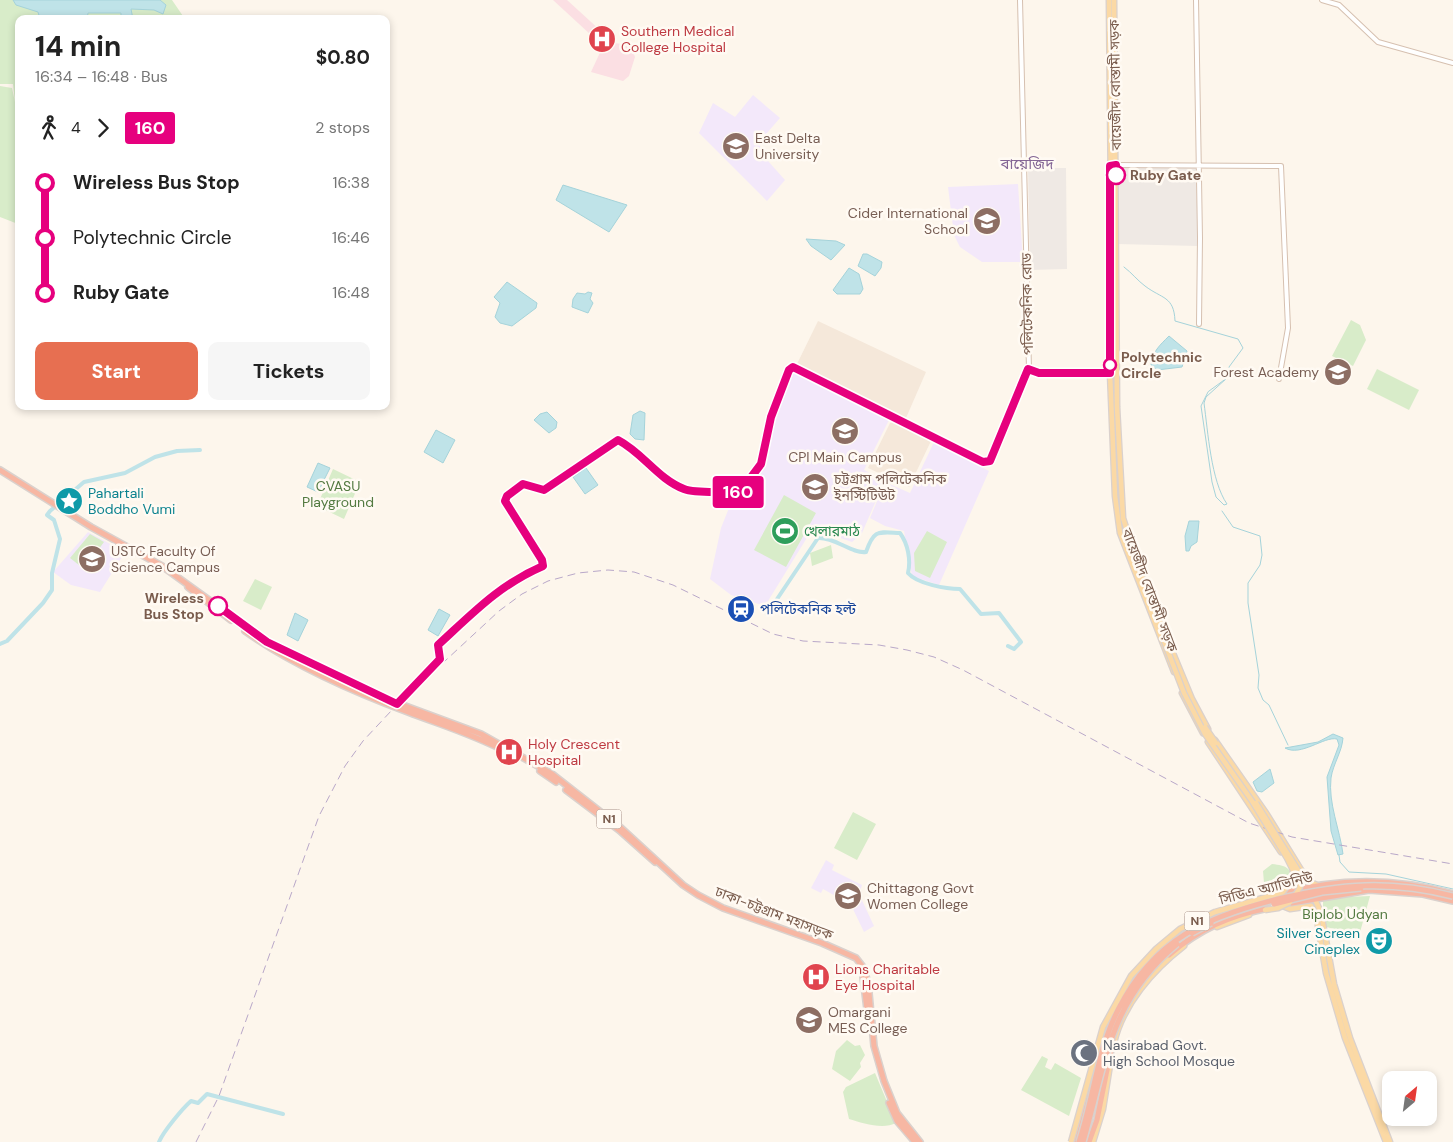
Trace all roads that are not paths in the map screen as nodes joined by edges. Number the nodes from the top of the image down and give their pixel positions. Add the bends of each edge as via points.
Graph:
1 (1020, 0) edge
2 (1109, 0) edge
3 (1114, 0) edge
4 (1196, 0) edge
5 (1322, 0) edge
6 (1453, 63) edge
7 (1113, 165) junction
8 (1199, 166) junction
9 (1199, 324) dead end
10 (1028, 369) junction
11 (1110, 373) junction
12 (1279, 379) dead end
13 (0, 470) edge
14 (186, 584) junction
15 (1141, 585) junction
16 (1147, 589) junction
17 (1163, 636) junction
18 (397, 704) junction
19 (1330, 884) junction
20 (1298, 889) junction
21 (1322, 897) junction
22 (1453, 897) edge
23 (1314, 898) junction
24 (1318, 905) junction
25 (1280, 906) junction
26 (915, 1142) edge
27 (920, 1142) edge
28 (1072, 1142) edge
29 (1079, 1142) edge
30 (1083, 1142) edge
31 (1091, 1142) edge
32 (1386, 1142) edge
33 (1390, 1142) edge

1 - 10 main road, পলিটেকনিক রোড
2 - 7 main road, বায়েজীদ বোস্তামী সড়ক
3 - 7 main road, বায়েজীদ বোস্তামী সড়ক
4 - 8 main road
5 - 6 main road via 1339,5 1378,42
7 - 8 main road
7 - 11 main road, বায়েজীদ বোস্তামী সড়ক
7 - 16 main road, বায়েজীদ বোস্তামী সড়ক via 1117,407 1123,518
8 - 9 main road
8 - 12 main road via 1281,166 1288,328
10 - 11 main road via 1039,373
10 - 18 main road, পলিটেকনিক রোড via 990,461 983,462 793,367 771,417 761,464 740,492 686,490 662,476 630,446 618,440 544,490 523,484 505,501 543,566 512,580 438,645 440,659
11 - 15 main road, বায়েজীদ বোস্তামী সড়ক via 1118,523
13 - 14 highway, ঢাকা-চট্টগ্রাম মহাসড়ক / N1 via 91,527 151,559
14 - 18 highway, ঢাকা-চট্টগ্রাম মহাসড়ক / N1 via 267,642
14 - 26 highway, ঢাকা-চট্টগ্রাম মহাসড়ক / N1 via 207,604 279,653 386,703 480,737 550,777 618,830 685,889 708,903 831,949 854,961 864,980 870,1044 876,1068 896,1120
15 - 17 main road
15 - 20 main road, বায়েজীদ বোস্তামী সড়ক via 1140,590 1193,718 1295,876
16 - 17 main road
16 - 19 main road, বায়েজীদ বোস্তামী সড়ক via 1208,730 1266,813 1308,881
17 - 28 main road, bridge via 1193,710 1287,858 1293,878 1284,892 1215,912 1180,930 1156,949 1131,976 1103,1027
17 - 31 main road, bridge via 1195,709 1292,857 1301,875 1300,886 1291,901 1278,908 1219,925 1192,940 1144,985 1120,1025
18 - 27 highway, ঢাকা-চট্টগ্রাম মহাসড়ক / N1 via 475,731 552,774 698,895 723,908 856,958 868,983 872,1036 884,1081 897,1114
19 - 20 highway, সিডিএ অ্যাভিনিউ / N1
19 - 22 highway, সিডিএ অ্যাভিনিউ / N1 via 1398,882
20 - 23 main road
20 - 28 highway, সিডিএ অ্যাভিনিউ / N1 via 1208,916 1183,929 1158,948 1132,976 1102,1037
21 - 22 highway, সিডিএ অ্যাভিনিউ / N1 via 1369,890
21 - 23 highway, সিডিএ অ্যাভিনিউ / N1
21 - 24 main road
22 - 29 highway, bridge via 1408,887 1340,886 1230,912 1192,929 1160,953 1120,1006 1105,1040
22 - 30 highway, bridge via 1399,888 1322,892 1230,914 1186,937 1161,957 1122,1010 1108,1044
23 - 24 main road
23 - 25 highway, সিডিএ অ্যাভিনিউ / N1
24 - 33 main road via 1340,1007
25 - 31 highway, সিডিএ অ্যাভিনিউ / N1 via 1228,917 1188,939 1157,965 1138,987 1114,1036
25 - 32 main road via 1290,909 1311,906 1316,915 1326,972 1343,1030

